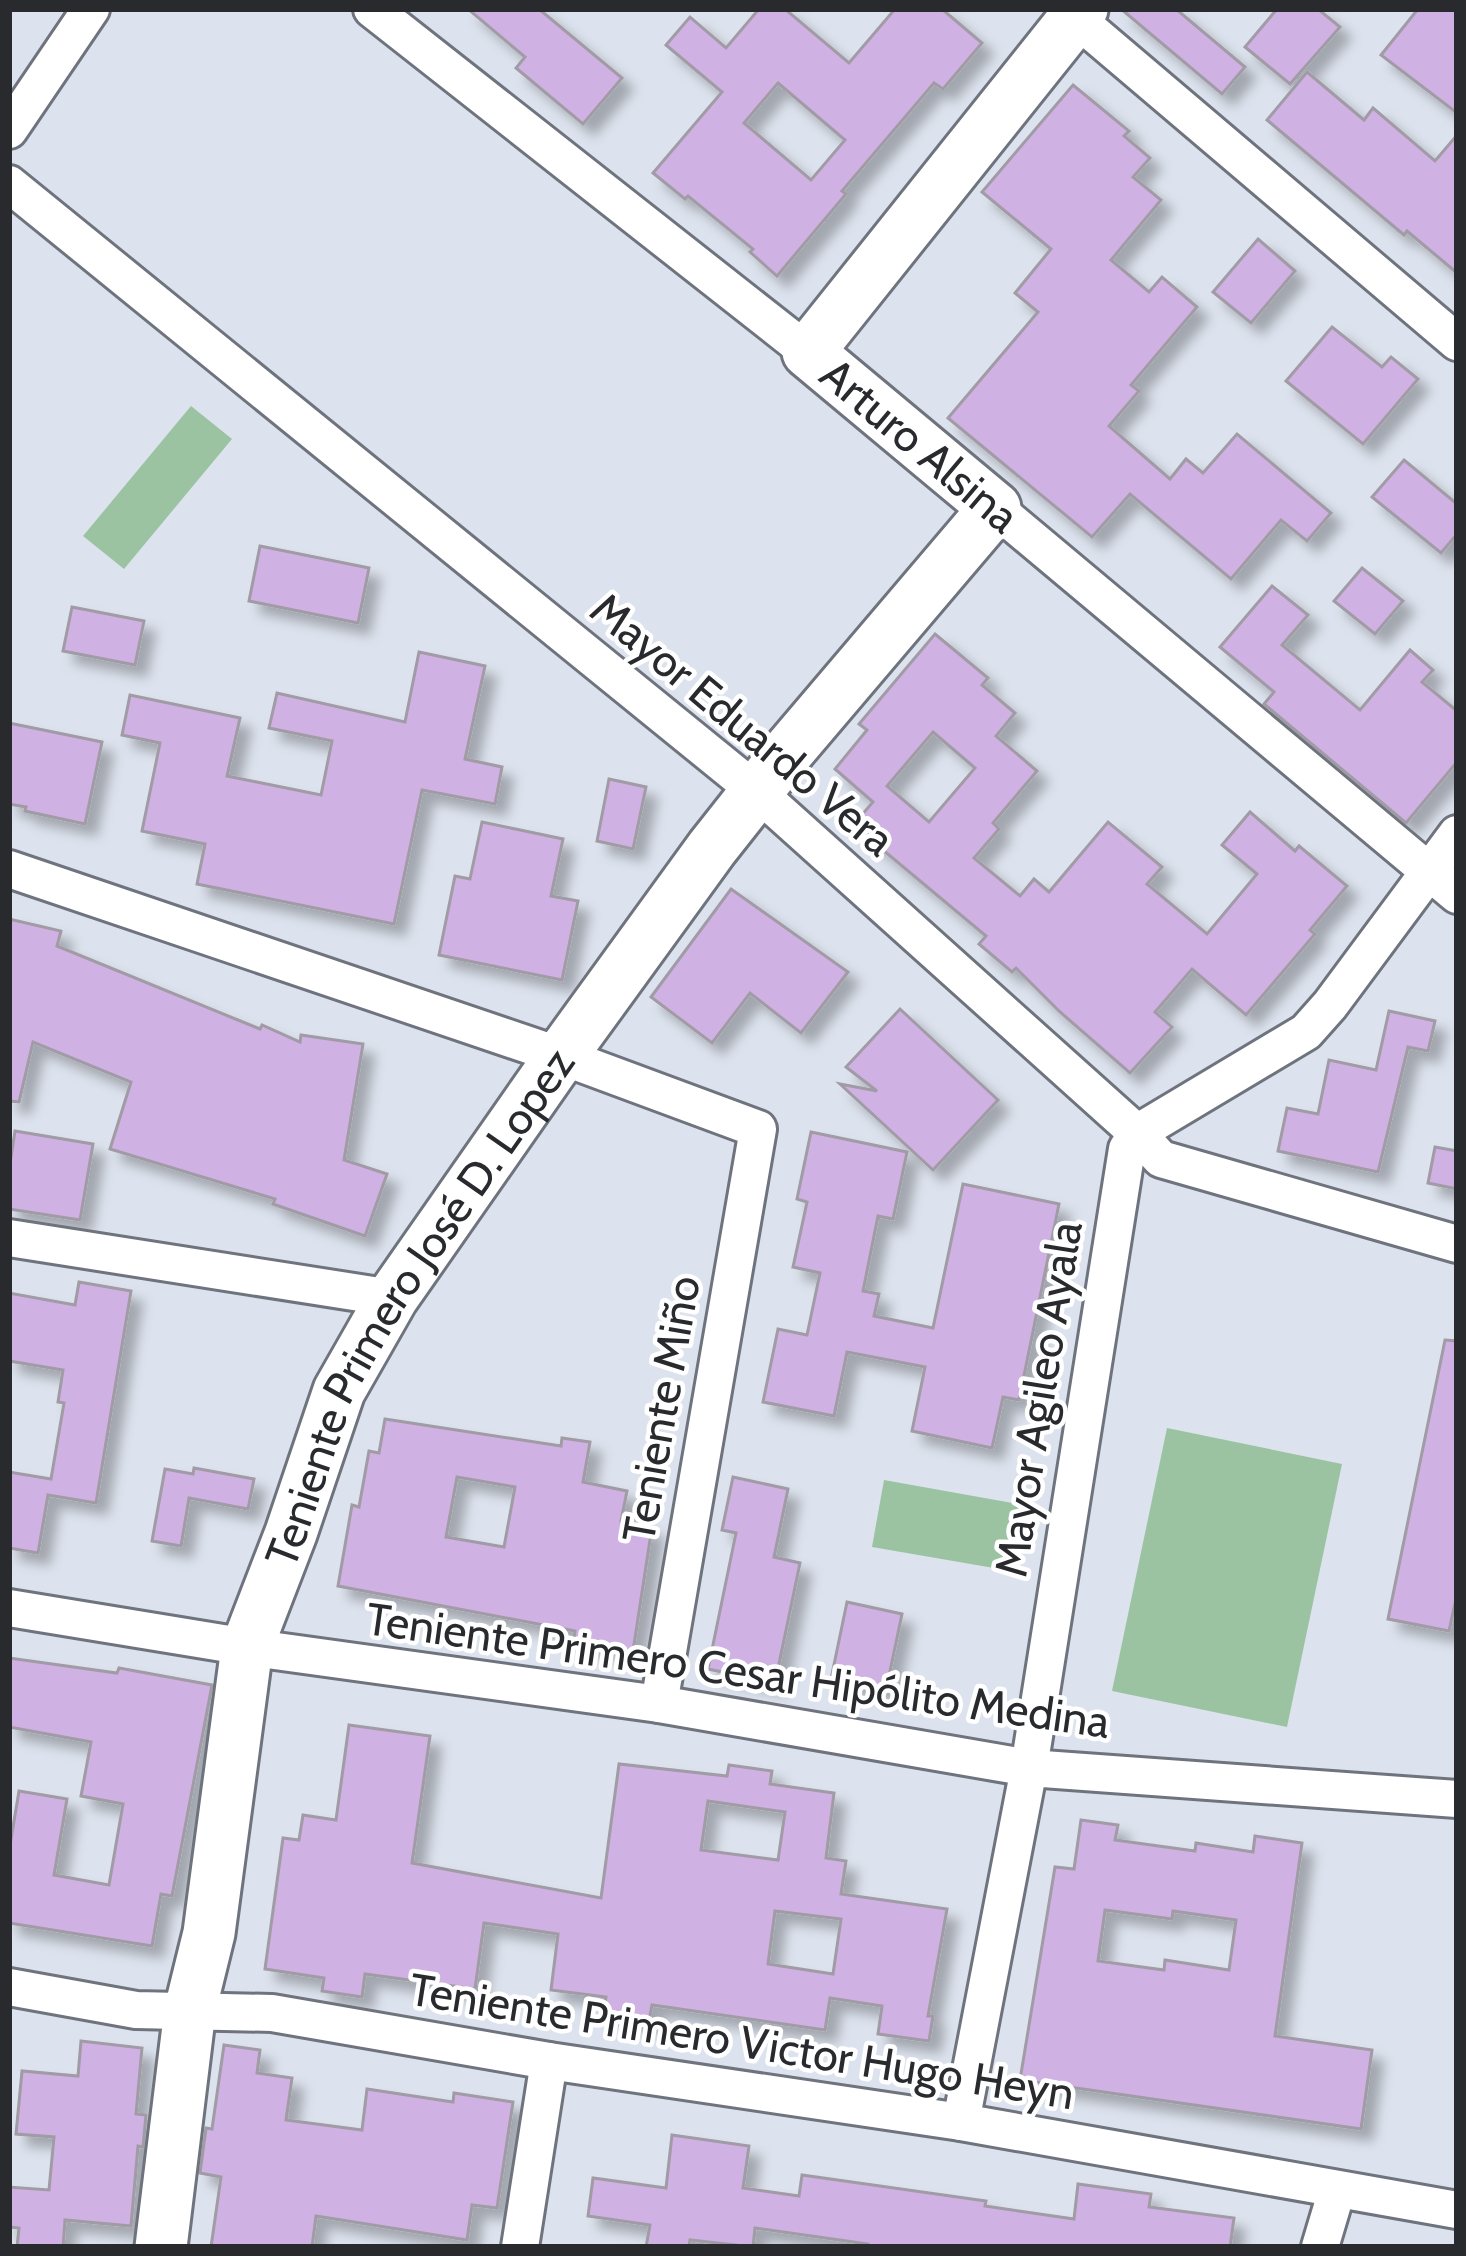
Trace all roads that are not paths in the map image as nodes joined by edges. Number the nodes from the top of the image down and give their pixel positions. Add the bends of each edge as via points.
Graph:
1 (92, 9) edge
2 (372, 9) edge
3 (1074, 12) edge
4 (9, 130) edge
5 (9, 184) edge
6 (1457, 342) edge
7 (808, 352) junction
8 (995, 508) junction
9 (755, 791) junction
10 (1457, 834) edge
11 (9, 869) edge
12 (1428, 872) junction
13 (1457, 895) edge
14 (561, 1056) junction
15 (1137, 1133) junction
16 (9, 1238) edge
17 (1457, 1244) edge
18 (392, 1298) junction
19 (9, 1608) edge
20 (247, 1647) junction
21 (659, 1704) junction
22 (1029, 1768) junction
23 (1457, 1799) edge
24 (9, 1988) edge
25 (190, 2010) junction
26 (549, 2061) junction
27 (961, 2122) junction
28 (1337, 2190) junction
29 (1457, 2210) edge
30 (161, 2247) edge
31 (520, 2247) edge
32 (1320, 2247) edge

1 - 4 street
2 - 7 street, Arturo Alsina
3 - 6 street
3 - 7 street
5 - 9 street, Mayor Eduardo Vera
7 - 8 street, Arturo Alsina
8 - 9 street, Teniente Primero José D. Lopez
8 - 12 street, Arturo Alsina
9 - 14 street, Teniente Primero José D. Lopez
9 - 15 street, Mayor Eduardo Vera
10 - 12 street
11 - 14 street
12 - 13 street, Arturo Alsina
12 - 15 street via 1306,1032
14 - 18 street, Teniente Primero José D. Lopez
14 - 21 street, Teniente Miño via 758,1130
15 - 17 street, Mayor Eduardo Vera via 1161,1159
15 - 22 street, Mayor Agileo Ayala via 1126,1149
16 - 18 street
18 - 20 street, Teniente Primero José D. Lopez via 339,1391
19 - 20 street, Teniente Primero Cesar Hipólito Medina
20 - 21 street, Teniente Primero Cesar Hipólito Medina
20 - 25 street, Teniente Primero José D. Lopez via 209,1933
21 - 22 street, Teniente Primero Cesar Hipólito Medina
22 - 23 street, Teniente Primero Cesar Hipólito Medina
22 - 27 street, Mayor Agileo Ayala
24 - 25 street, Teniente Primero Victor Hugo Heyn via 136,2010
25 - 26 street, Teniente Primero Victor Hugo Heyn via 272,2013
25 - 30 street, Teniente Primero José D. Lopez
26 - 27 street, Teniente Primero Victor Hugo Heyn
26 - 31 street
27 - 28 street, Teniente Primero Victor Hugo Heyn
28 - 29 street, Teniente Primero Victor Hugo Heyn
28 - 32 street

